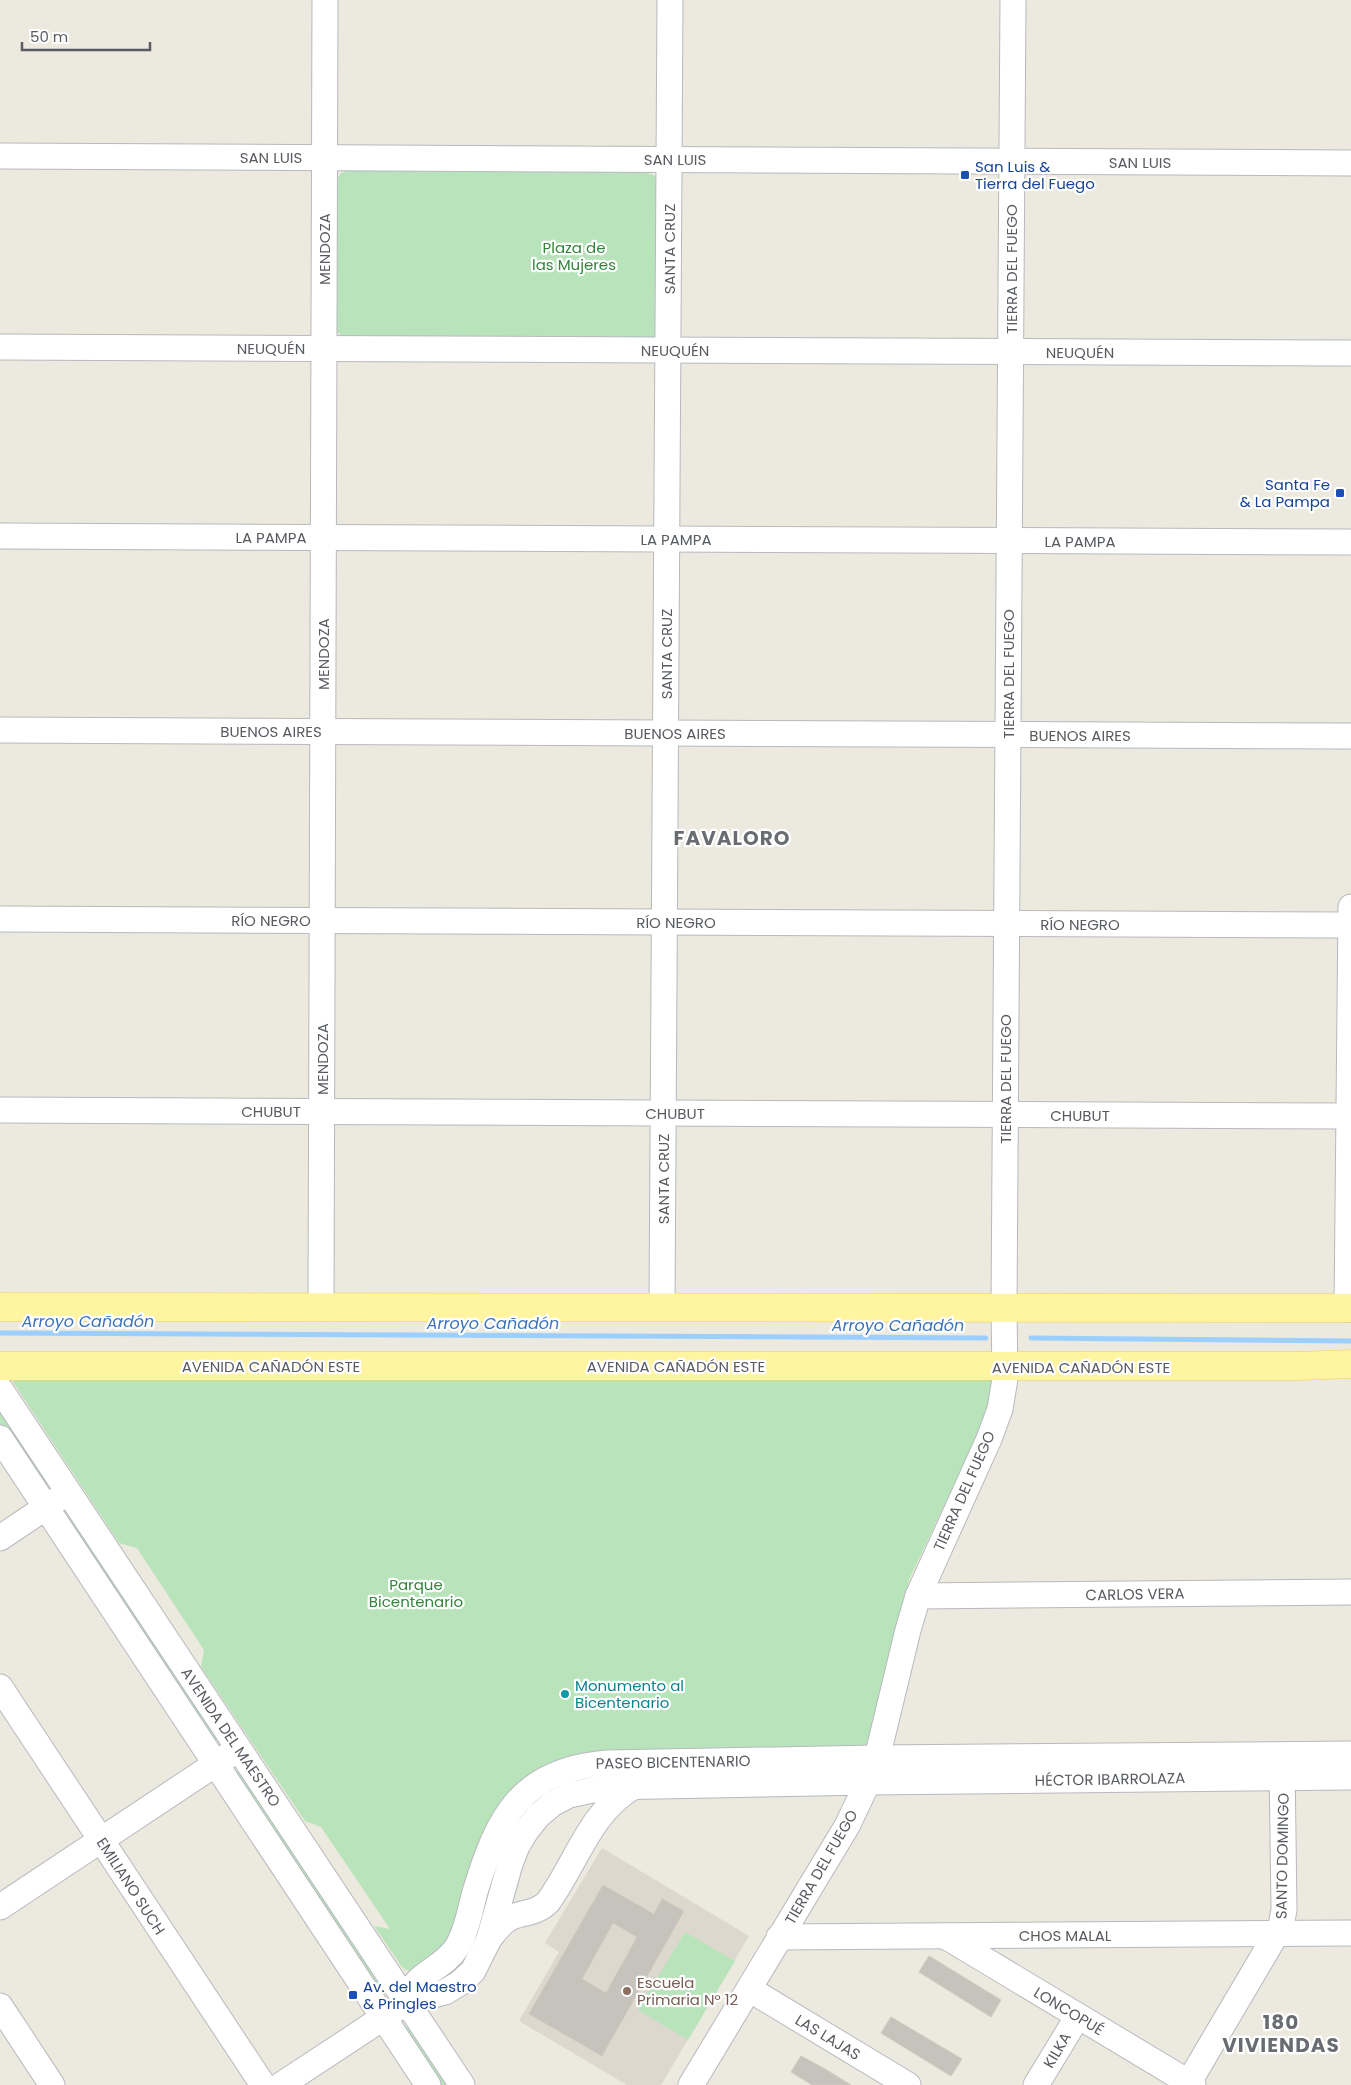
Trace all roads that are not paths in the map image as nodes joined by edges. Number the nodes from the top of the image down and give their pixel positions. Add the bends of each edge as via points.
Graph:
1 (325, 0) edge
2 (670, 0) edge
3 (1012, 0) edge
4 (0, 156) edge
5 (324, 157) junction
6 (669, 159) junction
7 (1011, 161) junction
8 (1351, 163) edge
9 (0, 346) edge
10 (324, 348) junction
11 (668, 350) junction
12 (1010, 351) junction
13 (1351, 353) edge
14 (0, 536) edge
15 (324, 538) junction
16 (667, 539) junction
17 (1009, 540) junction
18 (1351, 542) edge
19 (0, 730) edge
20 (323, 732) junction
21 (666, 733) junction
22 (1008, 734) junction
23 (1351, 736) edge
24 (1351, 907) edge
25 (0, 919) edge
26 (322, 920) junction
27 (665, 922) junction
28 (1006, 923) junction
29 (1351, 925) edge
30 (0, 1110) edge
31 (322, 1111) junction
32 (663, 1113) junction
33 (1005, 1115) junction
34 (1350, 1116) edge
35 (0, 1307) edge
36 (321, 1307) junction
37 (662, 1308) junction
38 (1004, 1308) junction
39 (1349, 1308) edge
40 (1351, 1364) edge
41 (0, 1366) edge
42 (1006, 1366) junction
43 (0, 1388) edge
44 (0, 1438) edge
45 (69, 1492) junction
46 (46, 1507) junction
47 (0, 1538) edge
48 (1351, 1592) edge
49 (918, 1596) junction
50 (0, 1687) edge
51 (239, 1748) junction
52 (1351, 1754) edge
53 (877, 1758) junction
54 (216, 1764) junction
55 (1282, 1766) junction
56 (1351, 1777) edge
57 (868, 1782) junction
58 (633, 1787) junction
59 (101, 1840) junction
60 (0, 1907) edge
61 (1351, 1933) edge
62 (1278, 1934) junction
63 (945, 1936) junction
64 (780, 1938) junction
65 (489, 1939) junction
66 (749, 1989) junction
67 (407, 2002) junction
68 (0, 2006) edge
69 (1078, 2016) junction
70 (383, 2018) junction
71 (1191, 2084) edge
72 (52, 2085) edge
73 (263, 2085) edge
74 (281, 2085) edge
75 (428, 2085) edge
76 (462, 2085) edge
77 (691, 2085) edge
78 (908, 2085) edge
79 (1036, 2085) edge

1 - 5 street, MENDOZA
2 - 6 street, SANTA CRUZ
3 - 7 street, TIERRA DEL FUEGO
4 - 5 street, SAN LUIS
5 - 6 street, SAN LUIS
5 - 10 street, MENDOZA
6 - 7 street, SAN LUIS
6 - 11 street, SANTA CRUZ
7 - 8 street, SAN LUIS
7 - 12 street, TIERRA DEL FUEGO
9 - 10 street, NEUQUÉN
10 - 11 street, NEUQUÉN
10 - 15 street, MENDOZA
11 - 12 street, NEUQUÉN
11 - 16 street, SANTA CRUZ
12 - 13 street, NEUQUÉN
12 - 17 street, TIERRA DEL FUEGO
14 - 15 street, LA PAMPA
15 - 16 street, LA PAMPA
15 - 20 street, MENDOZA
16 - 17 street, LA PAMPA
16 - 21 street, SANTA CRUZ
17 - 18 street, LA PAMPA
17 - 22 street, TIERRA DEL FUEGO
19 - 20 street, BUENOS AIRES
20 - 21 street, BUENOS AIRES
20 - 26 street, MENDOZA
21 - 22 street, BUENOS AIRES
21 - 27 street, SANTA CRUZ
22 - 23 street, BUENOS AIRES
22 - 28 street, TIERRA DEL FUEGO
24 - 29 street
25 - 26 street, RÍO NEGRO
26 - 27 street, RÍO NEGRO
26 - 31 street, MENDOZA
27 - 28 street, RÍO NEGRO
27 - 32 street, SANTA CRUZ
28 - 29 street, RÍO NEGRO
28 - 33 street, TIERRA DEL FUEGO
29 - 34 street
30 - 31 street, CHUBUT
31 - 32 street, CHUBUT
31 - 36 street, MENDOZA
32 - 33 street, CHUBUT
32 - 37 street, SANTA CRUZ
33 - 34 street, CHUBUT
33 - 38 street, TIERRA DEL FUEGO
34 - 39 street
35 - 36 main road
36 - 37 main road
37 - 38 main road
38 - 39 main road
38 - 42 street, TIERRA DEL FUEGO
40 - 42 main road, AVENIDA CAÑADÓN ESTE
41 - 42 main road, AVENIDA CAÑADÓN ESTE
42 - 49 street, TIERRA DEL FUEGO via 1004,1393 995,1423
43 - 45 street, AVENIDA DEL MAESTRO
44 - 46 street, AVENIDA DEL MAESTRO
45 - 46 street
45 - 51 street, AVENIDA DEL MAESTRO
46 - 47 street
46 - 54 street, AVENIDA DEL MAESTRO
48 - 49 street, CARLOS VERA
49 - 53 street, TIERRA DEL FUEGO
50 - 59 street, EMILIANO SUCH
51 - 54 street
51 - 67 street, AVENIDA DEL MAESTRO
52 - 55 street, HÉCTOR IBARROLAZA
53 - 55 street, HÉCTOR IBARROLAZA
53 - 57 street, TIERRA DEL FUEGO
53 - 67 street, PASEO BICENTENARIO via 608,1763 573,1768 546,1778 529,1790 502,1821 486,1856 457,1946 448,1959 417,1982
54 - 59 street
54 - 70 street, AVENIDA DEL MAESTRO
55 - 56 street, HÉCTOR IBARROLAZA
55 - 57 street, HÉCTOR IBARROLAZA
55 - 62 street, SANTO DOMINGO via 1284,1910
57 - 58 street, PASEO BICENTENARIO
57 - 64 street, TIERRA DEL FUEGO
58 - 65 street via 604,1810 548,1902 535,1911 503,1922
58 - 65 street, PASEO BICENTENARIO via 569,1795 538,1816 517,1846
59 - 60 street
59 - 73 street, EMILIANO SUCH
61 - 62 street, CHOS MALAL
62 - 63 street, CHOS MALAL
62 - 71 street, SANTO DOMINGO
63 - 64 street, CHOS MALAL
63 - 69 street, LONCOPUÉ
64 - 66 street, TIERRA DEL FUEGO
65 - 67 street, PASEO BICENTENARIO via 473,1971 460,1983 445,1992
66 - 77 street, TIERRA DEL FUEGO
66 - 78 street, LAS LAJAS
67 - 70 street
67 - 76 street, AVENIDA DEL MAESTRO
68 - 72 street
69 - 71 street, LONCOPUÉ
69 - 79 street, KILKA
70 - 74 street
70 - 75 street, AVENIDA DEL MAESTRO

